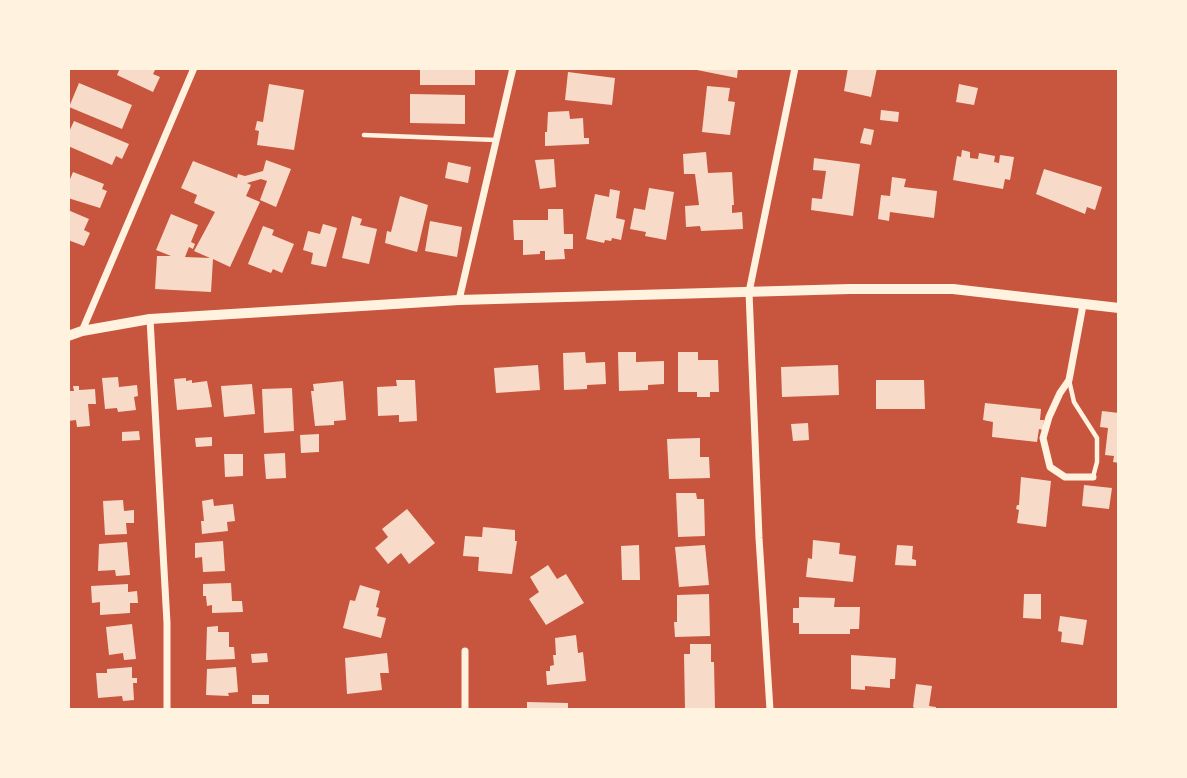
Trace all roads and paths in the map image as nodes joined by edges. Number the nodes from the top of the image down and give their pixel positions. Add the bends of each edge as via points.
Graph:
1 (194, 68) edge
2 (513, 68) edge
3 (794, 68) edge
4 (364, 135) dead end
5 (496, 140) junction
6 (750, 292) junction
7 (458, 300) junction
8 (1083, 305) junction
9 (1119, 308) edge
10 (150, 319) junction
11 (82, 331) junction
12 (68, 336) edge
13 (1069, 380) junction
14 (1093, 477) joint
15 (465, 651) dead end
16 (167, 710) edge
17 (466, 710) edge
18 (770, 710) edge

1 - 11 street
2 - 5 street
3 - 6 street
4 - 5 lane
5 - 7 street
6 - 7 street
6 - 8 street via 953,289
6 - 18 street
7 - 10 street
8 - 9 street
8 - 13 street
10 - 11 street
10 - 16 street via 167,623
11 - 12 street
13 - 14 lane via 1074,402 1097,438
13 - 14 street via 1043,438 1050,467 1065,477
15 - 17 street

